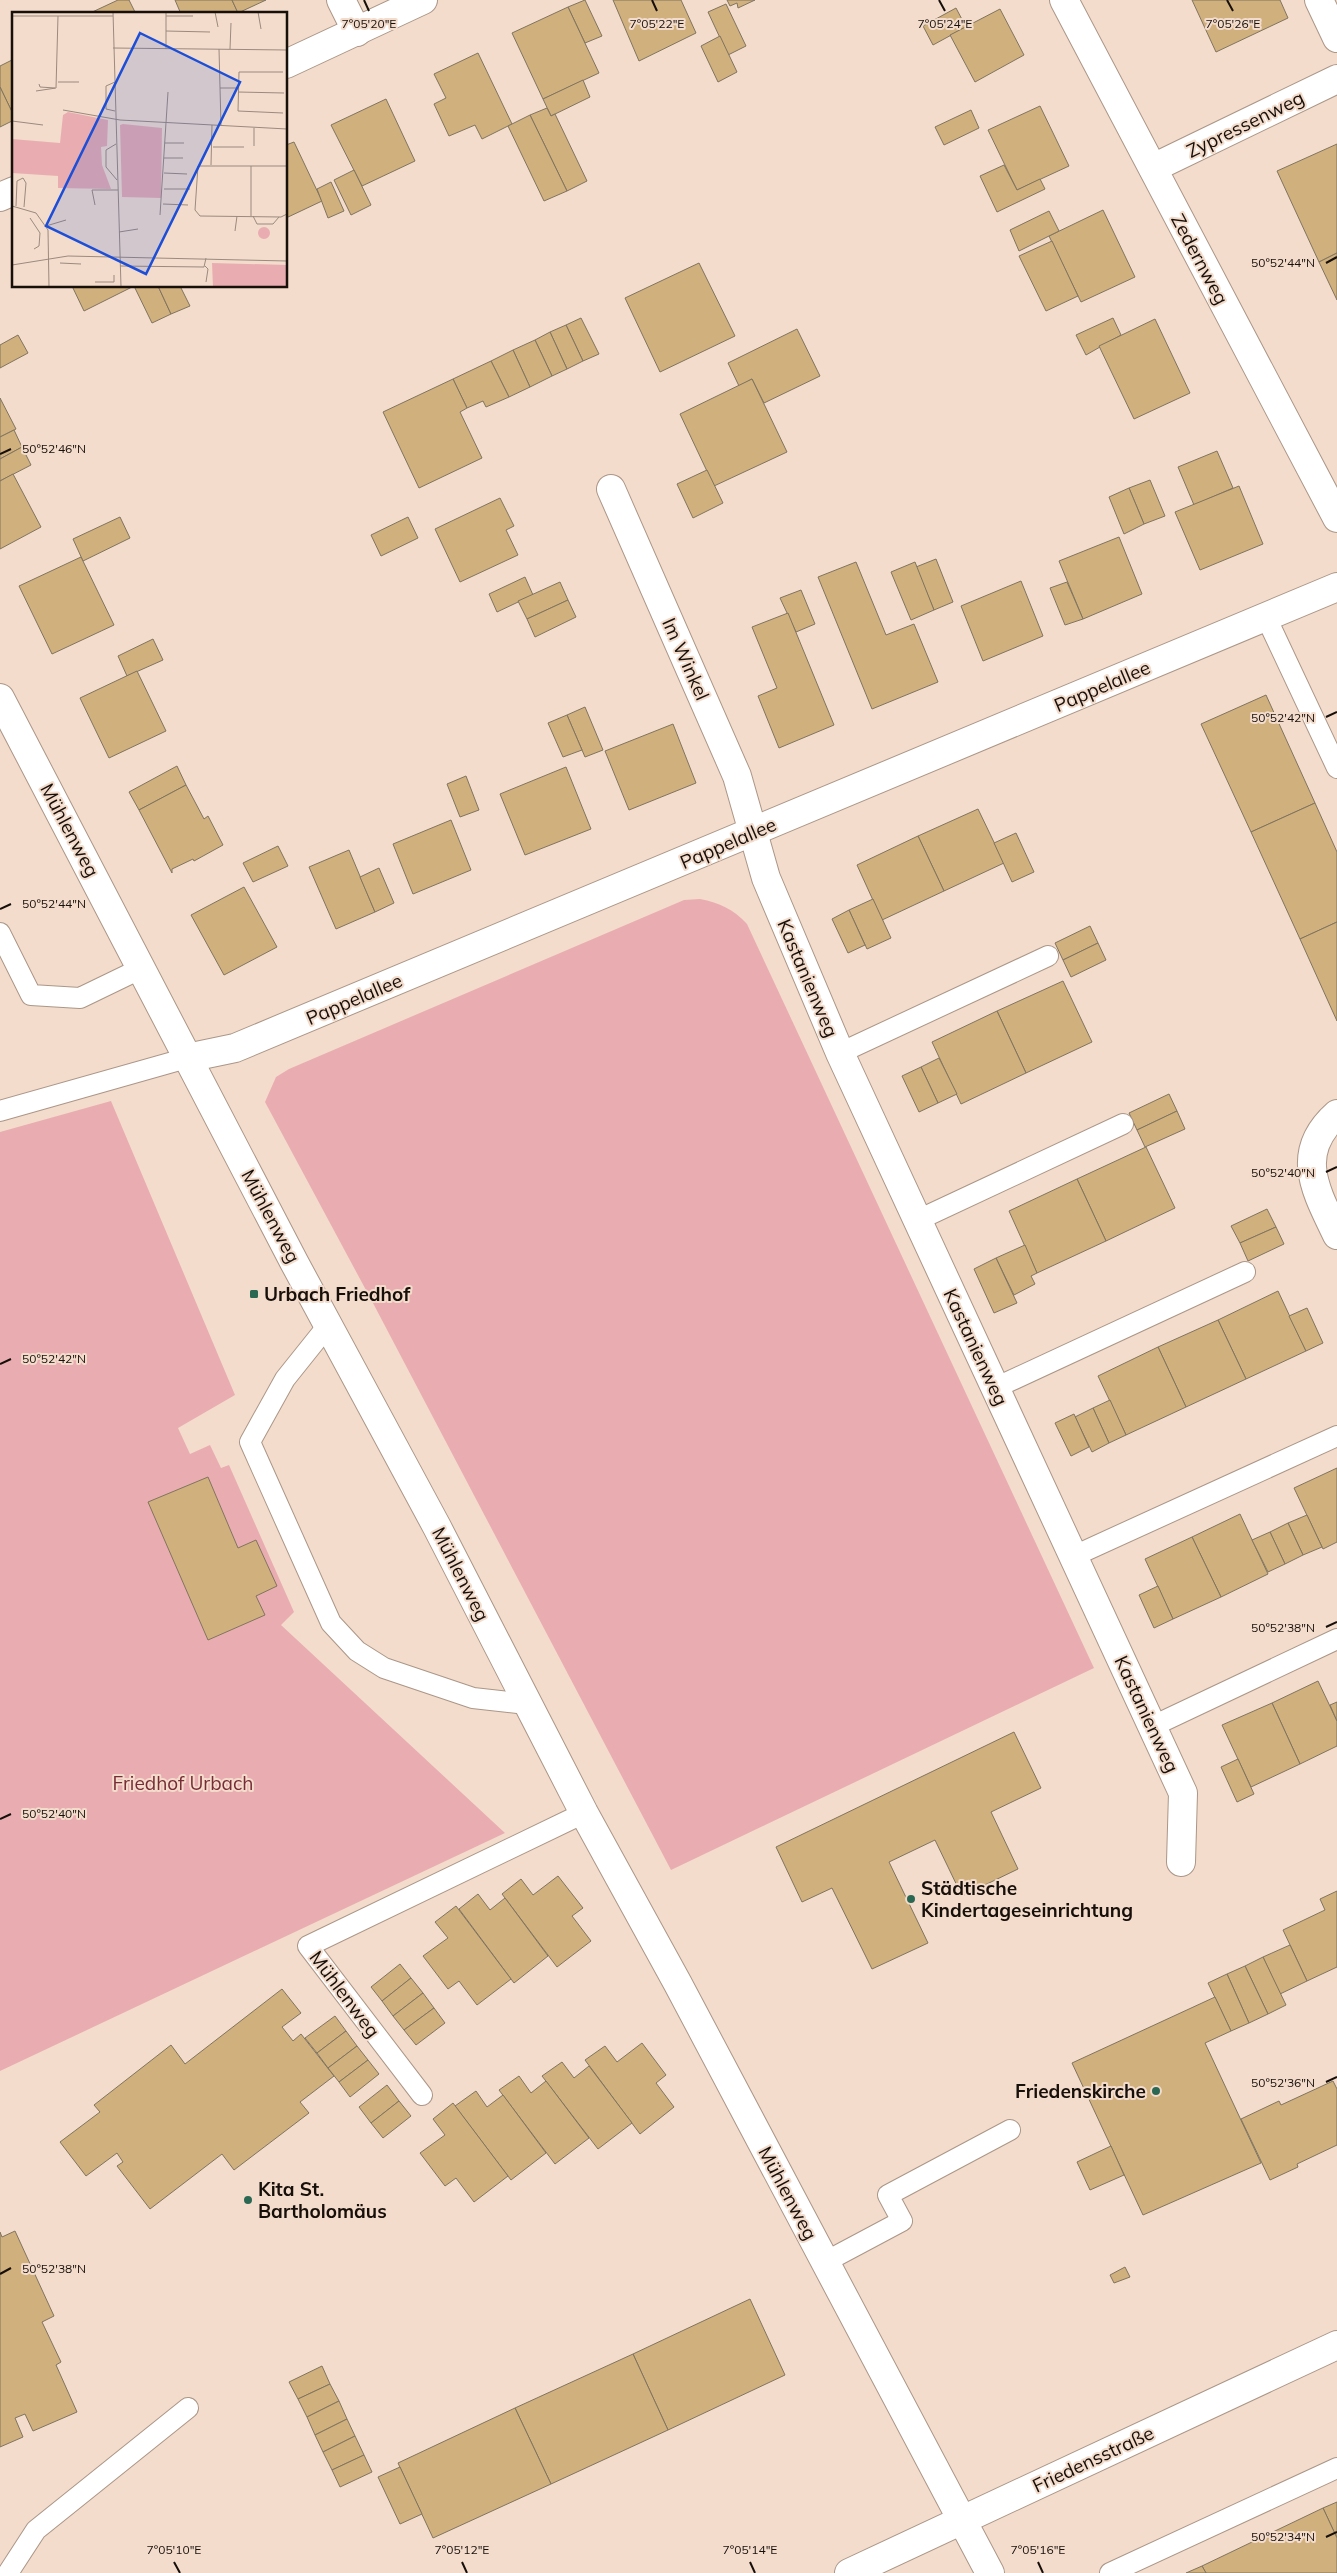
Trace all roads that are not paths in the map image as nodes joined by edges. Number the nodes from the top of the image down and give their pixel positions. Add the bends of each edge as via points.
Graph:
1 (341, 0) edge
2 (423, 0) edge
3 (1064, 0) edge
4 (1319, 0) edge
5 (356, 32) junction
6 (1337, 38) edge
7 (288, 63) edge
8 (1337, 79) edge
9 (1153, 168) junction
10 (12, 192) edge
11 (0, 197) edge
12 (611, 489) dead end
13 (1337, 518) edge
14 (1337, 587) edge
15 (1266, 617) junction
16 (0, 698) edge
17 (1337, 768) edge
18 (754, 832) junction
19 (0, 933) edge
20 (1048, 956) dead end
21 (142, 968) junction
22 (840, 1053) junction
23 (187, 1058) junction
24 (0, 1111) edge
25 (1337, 1114) edge
26 (1123, 1124) dead end
27 (918, 1220) junction
28 (1337, 1235) edge
29 (1245, 1272) dead end
30 (329, 1324) junction
31 (995, 1388) junction
32 (1337, 1436) edge
33 (1074, 1556) junction
34 (1337, 1640) edge
35 (527, 1704) junction
36 (1154, 1726) junction
37 (584, 1813) junction
38 (1181, 1862) dead end
39 (422, 2095) dead end
40 (1010, 2130) dead end
41 (824, 2262) junction
42 (1337, 2345) edge
43 (188, 2408) dead end
44 (1337, 2468) edge
45 (964, 2520) junction
46 (8, 2573) edge
47 (849, 2573) edge
48 (990, 2573) edge
49 (1110, 2573) edge

1 - 5 street
2 - 5 street
3 - 9 street, Zedernweg
4 - 6 street
5 - 7 street
8 - 9 street, Zypressenweg
9 - 13 street, Zedernweg
10 - 11 street
12 - 18 street, Im Winkel via 737,776
14 - 15 street, Pappelallee
15 - 17 lane
15 - 18 street, Pappelallee
16 - 21 street, Mühlenweg
18 - 22 street, Kastanienweg via 766,878
18 - 23 street, Pappelallee via 235,1048
19 - 21 lane via 31,995 80,998
20 - 22 lane
21 - 23 street, Mühlenweg
22 - 27 street, Kastanienweg
23 - 24 lane
23 - 30 street, Mühlenweg
25 - 28 street via 1322,1127 1314,1144 1311,1165 1316,1192
26 - 27 lane
27 - 31 street, Kastanienweg
29 - 31 lane
30 - 35 street, Mühlenweg
30 - 35 lane via 285,1379 250,1442 331,1623 357,1651 384,1668 473,1698
31 - 33 street, Kastanienweg
32 - 33 lane
33 - 36 street, Kastanienweg
34 - 36 lane
35 - 37 street, Mühlenweg
36 - 38 street, Kastanienweg via 1183,1793
37 - 39 lane, Mühlenweg via 308,1946
37 - 41 street, Mühlenweg
40 - 41 lane via 888,2195 902,2221
41 - 45 street, Mühlenweg
42 - 45 street, Friedensstraße
43 - 46 lane via 36,2530
44 - 49 lane
45 - 47 street, Friedensstraße
45 - 48 street, Mühlenweg

